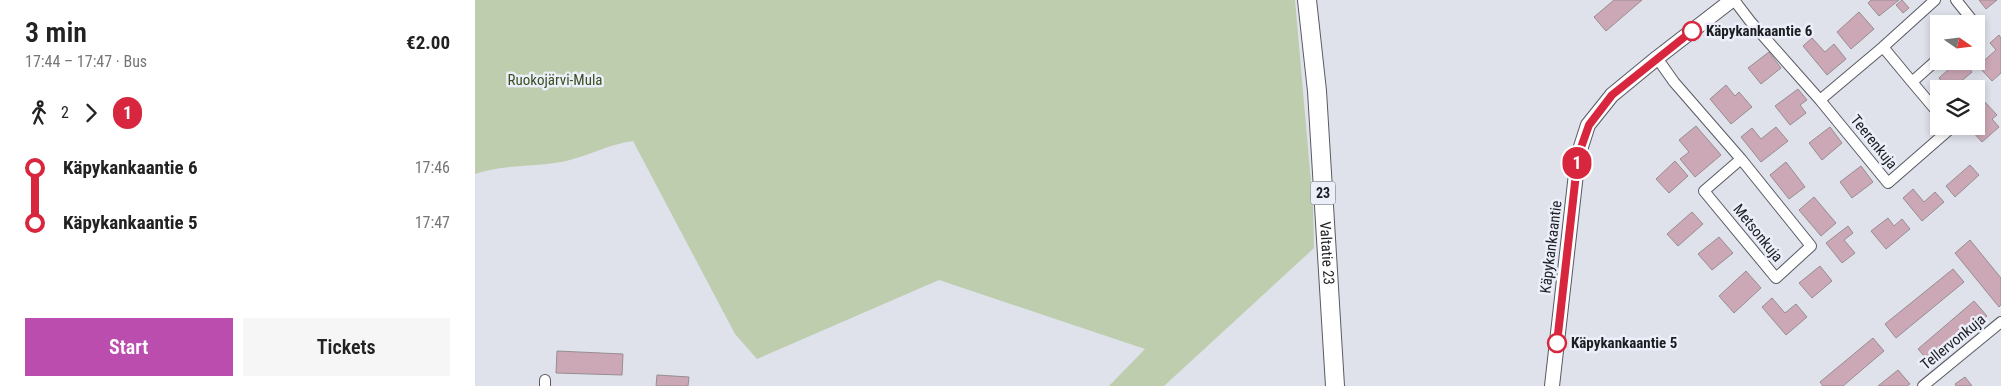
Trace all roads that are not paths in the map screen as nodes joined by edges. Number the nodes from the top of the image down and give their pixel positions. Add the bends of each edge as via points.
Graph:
1 (1307, 0) edge
2 (1733, 0) edge
3 (1935, 0) edge
4 (1956, 0) edge
5 (1968, 15) edge
6 (1883, 47) junction
7 (1657, 58) junction
8 (1930, 66) edge
9 (1912, 82) junction
10 (1820, 100) junction
11 (1930, 103) edge
12 (1944, 135) edge
13 (1741, 159) junction
14 (2001, 322) edge
15 (1335, 386) edge
16 (1552, 386) edge
17 (1923, 386) edge

1 - 15 highway, Valtatie 23 / 23 via 1317,91
2 - 7 street, Käpykankaantie
2 - 10 street, Teerenkuja
3 - 6 street
4 - 5 street
6 - 9 street
6 - 10 street
7 - 13 street, Metsonkuja
7 - 16 street, Käpykankaantie via 1612,95 1589,125 1578,156
8 - 9 street
9 - 11 street
10 - 12 street, Teerenkuja via 1888,183
13 - 13 street, Metsonkuja via 1811,246 1776,278 1704,191
14 - 17 street, Tellervonkuja

